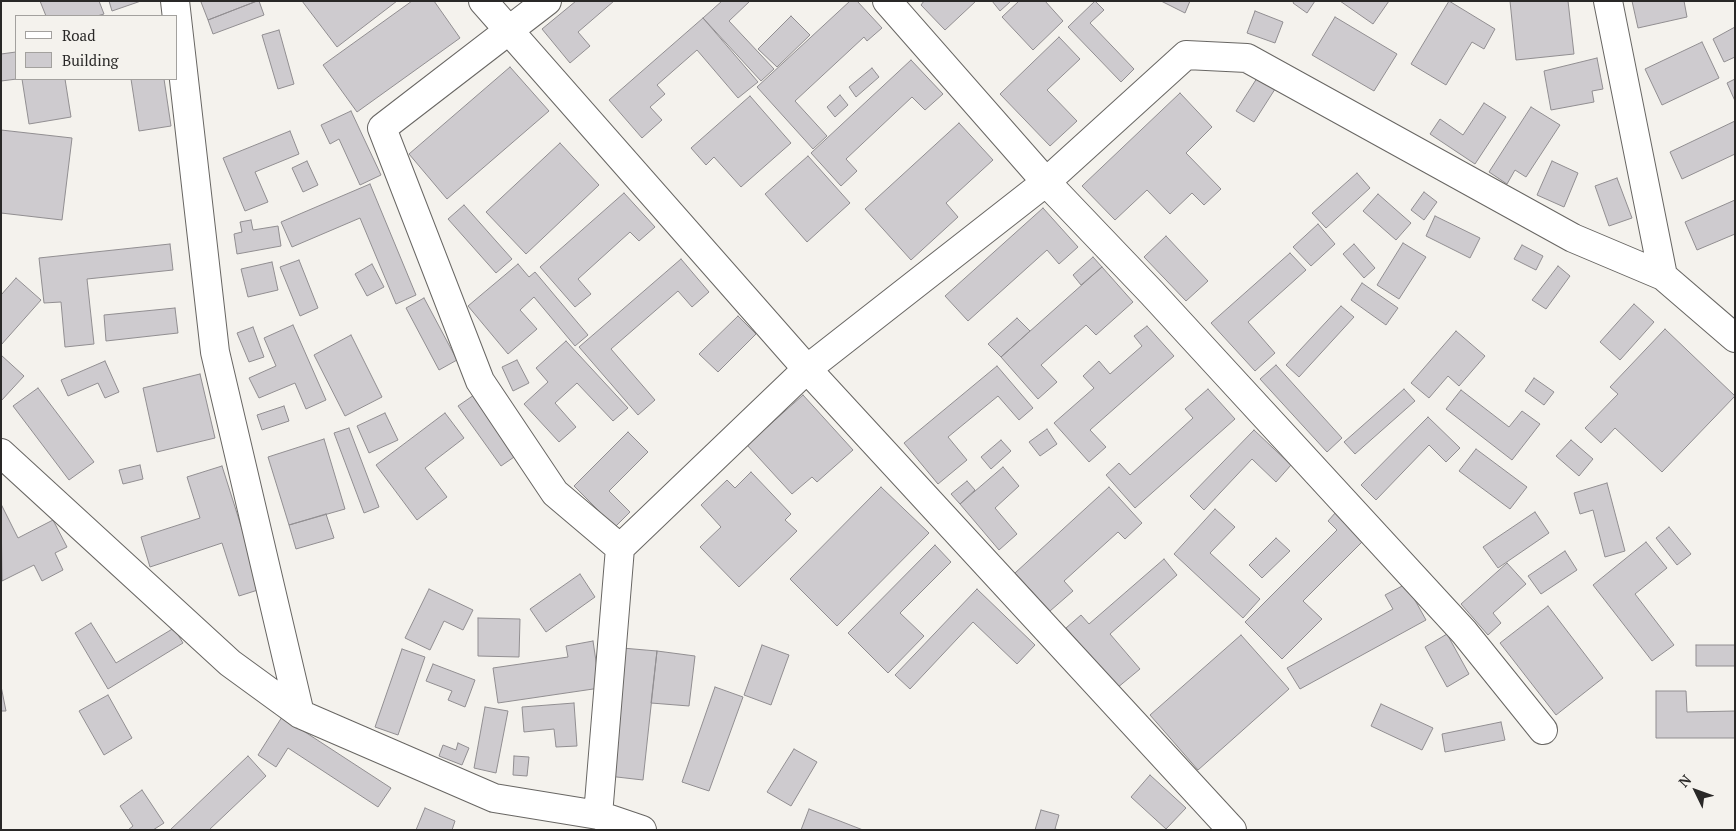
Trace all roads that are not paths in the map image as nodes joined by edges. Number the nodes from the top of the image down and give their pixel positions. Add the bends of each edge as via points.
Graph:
1 (175, 1) edge
2 (484, 1) edge
3 (547, 1) edge
4 (887, 1) edge
5 (1608, 1) edge
6 (177, 15) edge
7 (178, 28) edge
8 (509, 31) junction
9 (1046, 182) junction
10 (1663, 276) junction
11 (1735, 338) edge
12 (807, 369) junction
13 (1, 454) edge
14 (620, 548) junction
15 (300, 714) junction
16 (1543, 730) dead end
17 (598, 816) junction
18 (642, 830) edge
19 (1232, 830) edge

1 - 6 street
2 - 8 street
3 - 8 street
4 - 9 street
5 - 10 street
7 - 15 street via 214,352
8 - 12 street
8 - 14 street via 382,128 480,381 555,494
9 - 10 street via 1186,55 1247,58 1573,238
9 - 12 street
9 - 16 street via 1464,632
10 - 11 street
12 - 14 street
12 - 19 street
13 - 15 street via 230,663
14 - 17 street
15 - 17 street via 494,798
17 - 18 street

